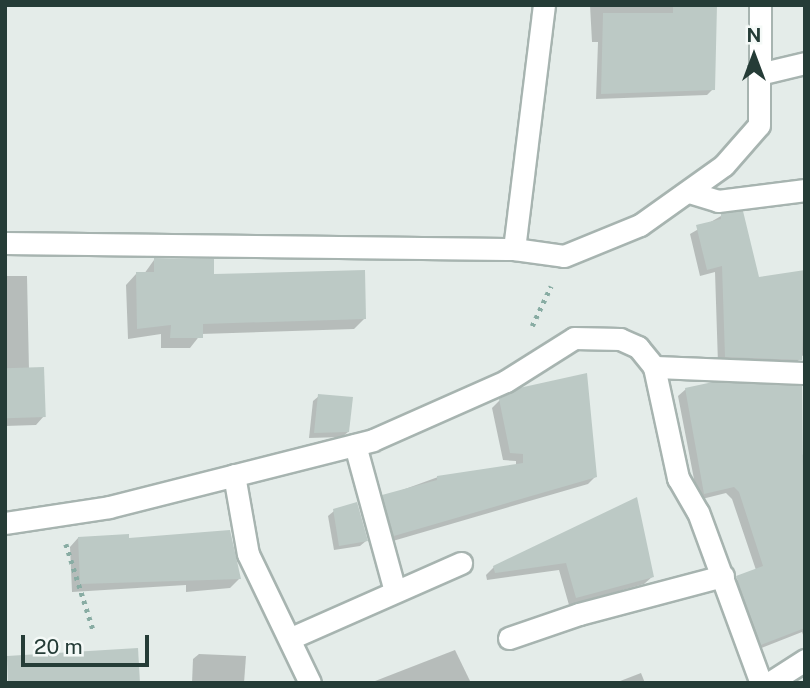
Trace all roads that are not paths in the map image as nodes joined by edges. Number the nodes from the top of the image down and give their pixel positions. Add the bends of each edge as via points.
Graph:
1 (544, 5) edge
2 (760, 5) edge
3 (805, 64) edge
4 (763, 73) junction
5 (805, 190) edge
6 (689, 192) junction
7 (5, 243) edge
8 (514, 249) junction
9 (654, 367) junction
10 (805, 373) edge
11 (355, 444) junction
12 (234, 475) junction
13 (5, 523) edge
14 (461, 562) dead end
15 (723, 576) junction
16 (395, 591) junction
17 (291, 638) junction
18 (509, 638) dead end
19 (805, 660) edge
20 (310, 683) edge
21 (761, 683) edge
22 (769, 683) edge

1 - 8 street
2 - 4 street
3 - 4 street
4 - 6 street via 759,125 724,165
5 - 6 street via 719,201
6 - 8 street via 640,225 565,256
7 - 8 street
9 - 10 street
9 - 11 street via 638,347 620,339 574,338 506,381
9 - 15 street via 678,478 698,512
11 - 12 street
11 - 16 street
12 - 13 street via 58,517
12 - 17 street via 247,554
14 - 16 street
15 - 18 street via 579,614
15 - 21 street
16 - 17 street
17 - 20 street
19 - 22 street

